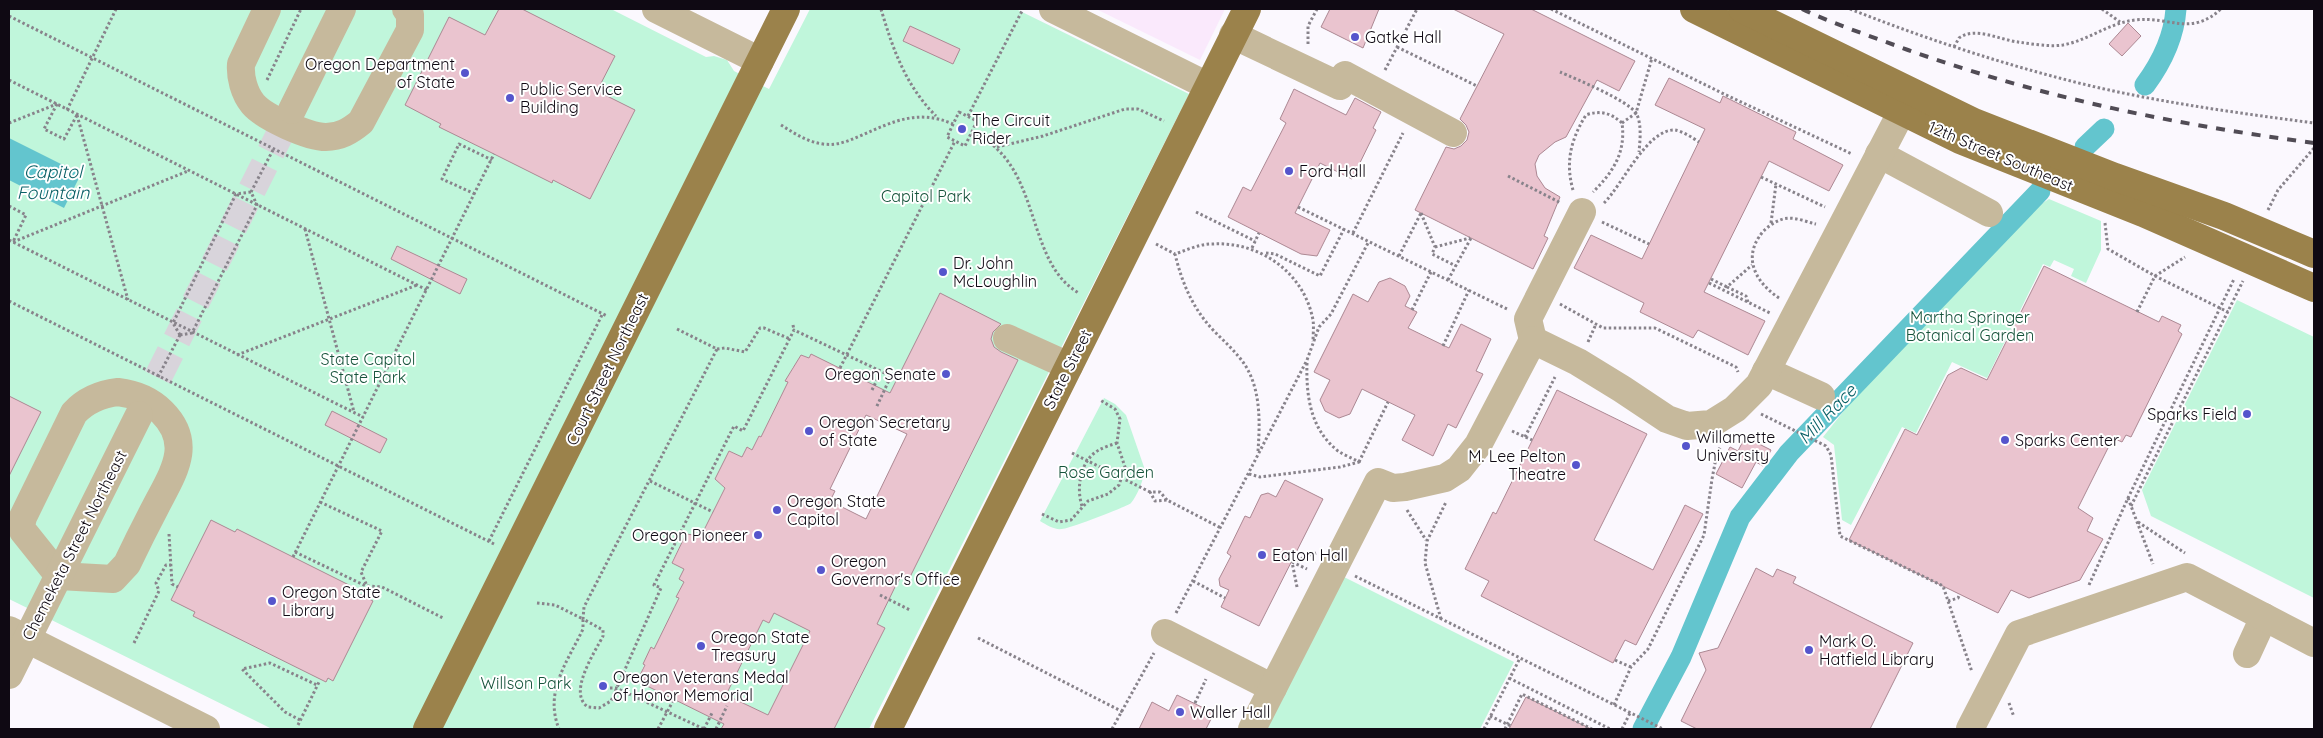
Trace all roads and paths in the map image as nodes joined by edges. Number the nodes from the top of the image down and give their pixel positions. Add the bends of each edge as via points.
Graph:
1 (115, 9) edge
2 (267, 9) edge
3 (301, 9) edge
4 (342, 9) edge
5 (406, 9) edge
6 (656, 9) edge
7 (786, 9) edge
8 (881, 9) edge
9 (1023, 9) edge
10 (1053, 9) edge
11 (1247, 9) edge
12 (1317, 9) edge
13 (1416, 9) edge
14 (1551, 9) edge
15 (1694, 9) edge
16 (1742, 9) edge
17 (1850, 9) edge
18 (2102, 9) edge
19 (2221, 9) edge
20 (9, 16) edge
21 (2120, 22) junction
22 (1233, 35) junction
23 (1397, 47) junction
24 (1954, 47) junction
25 (1309, 48) dead end
26 (92, 58) junction
27 (1652, 58) junction
28 (760, 61) junction
29 (1560, 72) dead end
30 (9, 80) edge
31 (1208, 86) junction
32 (1477, 86) dead end
33 (1375, 91) junction
34 (57, 104) junction
35 (67, 110) junction
36 (261, 111) junction
37 (1414, 112) junction
38 (1901, 113) junction
39 (77, 114) junction
40 (1636, 114) junction
41 (968, 116) junction
42 (289, 117) junction
43 (936, 117) junction
44 (1622, 122) junction
45 (9, 123) edge
46 (2314, 123) edge
47 (953, 124) junction
48 (781, 125) dead end
49 (1185, 131) junction
50 (1453, 133) dead end
51 (971, 134) junction
52 (248, 136) junction
53 (955, 141) junction
54 (1699, 142) dead end
55 (996, 147) junction
56 (273, 149) junction
57 (1639, 152) junction
58 (494, 154) dead end
59 (1867, 155) junction
60 (492, 160) junction
61 (189, 170) junction
62 (1508, 176) dead end
63 (1761, 177) dead end
64 (1776, 184) junction
65 (1572, 186) dead end
66 (251, 192) junction
67 (236, 194) junction
68 (475, 194) junction
69 (257, 205) junction
70 (9, 206) edge
71 (101, 206) junction
72 (1298, 206) dead end
73 (1827, 207) dead end
74 (1573, 208) junction
75 (1196, 212) dead end
76 (1989, 213) dead end
77 (2105, 220) dead end
78 (1771, 224) junction
79 (1820, 225) dead end
80 (305, 229) junction
81 (1344, 229) junction
82 (1259, 233) dead end
83 (1353, 233) junction
84 (453, 238) junction
85 (11, 241) edge
86 (1255, 241) junction
87 (1368, 241) junction
88 (1649, 244) dead end
89 (1435, 247) junction
90 (1252, 248) junction
91 (2192, 252) dead end
92 (1264, 253) junction
93 (2314, 254) edge
94 (1400, 256) junction
95 (1752, 265) junction
96 (1456, 266) junction
97 (1431, 272) junction
98 (2155, 276) junction
99 (1711, 279) dead end
100 (2244, 279) dead end
101 (1448, 280) junction
102 (1708, 283) dead end
103 (417, 285) junction
104 (2308, 285) edge
105 (1727, 287) junction
106 (427, 290) junction
107 (1468, 290) junction
108 (1541, 294) junction
109 (128, 300) junction
110 (9, 301) edge
111 (1748, 302) junction
112 (1100, 304) junction
113 (1784, 305) dead end
114 (1412, 310) dead end
115 (1512, 312) dead end
116 (2137, 312) dead end
117 (2228, 312) junction
118 (603, 313) junction
119 (1773, 315) dead end
120 (329, 320) junction
121 (173, 322) junction
122 (793, 325) dead end
123 (628, 326) junction
124 (676, 329) dead end
125 (794, 330) junction
126 (192, 333) junction
127 (180, 335) junction
128 (1008, 338) dead end
129 (790, 340) junction
130 (1533, 340) junction
131 (1314, 346) junction
132 (1443, 346) dead end
133 (717, 349) junction
134 (237, 355) junction
135 (848, 356) junction
136 (1307, 360) junction
137 (1068, 366) junction
138 (840, 368) dead end
139 (1766, 371) junction
140 (881, 372) junction
141 (159, 376) junction
142 (2186, 378) dead end
143 (1551, 386) dead end
144 (872, 390) dead end
145 (1821, 396) dead end
146 (1746, 397) junction
147 (1100, 400) dead end
148 (1388, 402) dead end
149 (143, 408) junction
150 (876, 408) dead end
151 (354, 412) junction
152 (363, 417) junction
153 (1525, 437) dead end
154 (1117, 443) junction
155 (1722, 444) dead end
156 (1072, 453) dead end
157 (1258, 454) junction
158 (1088, 461) junction
159 (1359, 462) junction
160 (338, 466) junction
161 (1458, 469) junction
162 (1249, 474) junction
163 (1122, 478) junction
164 (650, 481) junction
165 (1393, 488) junction
166 (1150, 492) junction
167 (2128, 498) junction
168 (159, 500) junction
169 (1167, 500) junction
170 (320, 502) junction
171 (695, 504) junction
172 (1082, 506) junction
173 (2131, 506) junction
174 (713, 512) dead end
175 (1042, 514) dead end
176 (2137, 522) junction
177 (1221, 528) junction
178 (489, 541) junction
179 (1427, 541) junction
180 (296, 552) junction
181 (514, 554) junction
182 (2190, 556) dead end
183 (293, 557) dead end
184 (1292, 562) dead end
185 (171, 565) junction
186 (1304, 568) dead end
187 (59, 576) junction
188 (1359, 578) dead end
189 (1193, 581) junction
190 (366, 586) junction
191 (2161, 586) junction
192 (178, 587) dead end
193 (2088, 587) dead end
194 (1960, 594) dead end
195 (880, 595) dead end
196 (1225, 598) dead end
197 (1948, 601) junction
198 (537, 603) dead end
199 (910, 610) dead end
200 (2264, 617) junction
201 (443, 618) dead end
202 (583, 619) junction
203 (1442, 620) junction
204 (1165, 633) junction
205 (18, 635) edge
206 (978, 638) dead end
207 (134, 643) dead end
208 (2314, 643) edge
209 (2247, 654) dead end
210 (1520, 658) junction
211 (1615, 660) dead end
212 (1977, 665) dead end
213 (1631, 667) junction
214 (1973, 673) junction
215 (9, 675) edge
216 (1509, 678) junction
217 (1968, 681) dead end
218 (610, 688) dead end
219 (616, 688) junction
220 (1273, 688) junction
221 (1197, 696) dead end
222 (674, 699) dead end
223 (1194, 703) dead end
224 (1614, 705) junction
225 (727, 706) dead end
226 (668, 712) junction
227 (1123, 712) junction
228 (712, 713) dead end
229 (1630, 713) junction
230 (1490, 716) junction
231 (300, 720) junction
232 (298, 725) dead end
233 (1509, 725) junction
234 (206, 729) edge
235 (427, 729) edge
236 (559, 729) edge
237 (658, 729) edge
238 (704, 729) edge
239 (716, 729) edge
240 (888, 729) edge
241 (1112, 729) edge
242 (1252, 729) edge
243 (1484, 729) edge
244 (1505, 729) edge
245 (1592, 729) edge
246 (1610, 729) edge
247 (1622, 729) edge
248 (1662, 729) edge
249 (1970, 729) edge

1 - 26 path
2 - 36 street via 240,72 246,92
3 - 36 path via 261,92
4 - 42 street
5 - 42 street via 410,14 410,30 361,122 351,131 326,137 304,133
6 - 28 street
7 - 28 main road, Court Street Northeast
8 - 43 path via 905,76
9 - 41 path
10 - 31 street
11 - 22 main road, State Street
12 - 25 path via 1308,26
13 - 23 path
14 - 27 path
15 - 38 main road, 12th Street Southeast
16 - 93 main road, 12th Street Southeast via 1974,122 2224,216
17 - 24 path
18 - 21 path
19 - 21 path via 2202,23 2146,18
20 - 26 path
21 - 24 path via 2063,45 2031,44 1971,33 1959,38
22 - 31 main road, State Street
22 - 33 street via 1340,86 1345,75
23 - 32 path
23 - 33 path
24 - 46 path via 2068,81 2142,97
26 - 35 path
26 - 52 path
27 - 40 path
27 - 59 path
28 - 123 main road, Court Street Northeast
29 - 40 path via 1626,104
30 - 34 path
31 - 49 main road, State Street
33 - 37 street
34 - 35 path
34 - 39 path via 44,129 64,139
34 - 45 path
35 - 39 path
36 - 42 street
36 - 52 path
37 - 50 street
37 - 83 path
38 - 59 street
38 - 104 main road, 12th Street Southeast
39 - 61 path
39 - 71 path
40 - 44 path
40 - 57 path
41 - 47 path via 959,112
41 - 51 path via 977,121
42 - 56 path
43 - 47 path
43 - 48 path via 912,116 843,143 825,145
44 - 65 path via 1605,112 1586,115 1573,137 1569,155
44 - 74 path via 1620,154 1611,174
47 - 53 path via 946,137
49 - 55 path via 1138,109 1125,109 1043,136
49 - 112 main road, State Street
51 - 53 path via 965,146
51 - 55 path
52 - 56 path
53 - 135 path
54 - 57 path via 1675,130 1660,134
55 - 112 path via 1020,181 1045,252 1056,273 1072,289
56 - 66 path
56 - 84 path
57 - 74 path via 1612,194 1596,208
58 - 60 path
59 - 76 street
59 - 139 street
60 - 68 path
60 - 68 path via 459,144 442,179
61 - 67 path
61 - 71 path
62 - 74 path
63 - 64 path
64 - 73 path
64 - 78 path
66 - 67 path
66 - 69 path
67 - 69 path
67 - 121 path
68 - 84 path
69 - 80 path
69 - 126 path
70 - 85 path via 26,215
71 - 85 path
71 - 109 path
72 - 81 path
74 - 88 path
74 - 108 street
75 - 86 path
77 - 98 path via 2108,249
78 - 79 path via 1790,218
78 - 95 path via 1755,243
80 - 103 path
80 - 120 path
81 - 83 path
81 - 92 path via 1320,276 1275,254
82 - 86 path
83 - 87 path
84 - 106 path
84 - 118 path
85 - 109 path
86 - 90 path
87 - 94 path
87 - 131 path via 1331,314 1319,327
89 - 94 path via 1421,213
89 - 96 path via 1432,254
89 - 96 path via 1471,238
90 - 92 path
90 - 157 path via 1211,244 1176,254 1194,305 1251,376 1259,411
91 - 98 path
92 - 131 path via 1278,262 1298,284 1313,320
93 - 104 street
94 - 97 path
95 - 105 path
95 - 113 path via 1763,286
96 - 101 path
97 - 101 path
97 - 114 path
98 - 116 path
98 - 117 path
99 - 105 path
100 - 117 path
101 - 107 path
102 - 111 path
103 - 106 path
103 - 120 path
105 - 111 path via 1746,296
106 - 152 path
107 - 115 path
107 - 132 path
108 - 130 street via 1528,319
108 - 146 path via 1603,328 1655,328 1736,367
109 - 121 path
110 - 141 path
111 - 119 path
112 - 137 main road, State Street
117 - 173 path
118 - 123 path
118 - 178 path
120 - 134 path
120 - 151 path
121 - 126 path
121 - 127 path
122 - 125 path
123 - 181 main road, Court Street Northeast
124 - 133 path
125 - 129 path
125 - 135 path
126 - 127 path
126 - 134 path
127 - 141 path
128 - 137 street
129 - 133 path via 764,328 757,331 745,352
129 - 171 path via 743,431 734,426
130 - 146 street via 1615,384 1667,419 1687,426 1711,424 1736,409
130 - 161 street via 1478,445
131 - 136 path
133 - 164 path
134 - 151 path
135 - 138 path
135 - 140 path
136 - 157 path
136 - 159 path via 1308,401 1321,432 1338,451
137 - 240 main road, State Street
139 - 145 street
139 - 146 street via 1759,385
140 - 144 path
140 - 150 path via 891,376
141 - 149 path
141 - 160 path
142 - 167 path
143 - 153 path
146 - 197 path via 1750,409 1826,446 1831,455 1840,536 1943,586
147 - 154 path via 1115,409 1120,420
148 - 159 path
149 - 168 street via 169,419 179,440 176,467
149 - 187 street, Chemeketa Street Northeast
149 - 187 street via 130,393 101,394 74,413 21,526
151 - 152 path
152 - 160 path
154 - 158 path via 1099,449
154 - 163 path via 1125,467
155 - 213 path via 1717,453 1704,535 1648,649
156 - 158 path
157 - 162 path
158 - 163 path
158 - 172 path via 1078,487
159 - 162 path via 1260,477
160 - 170 path
160 - 178 path
161 - 165 street via 1435,481
161 - 179 path
162 - 177 path
163 - 166 path
163 - 172 path via 1113,491
164 - 171 path
164 - 202 path via 584,607
165 - 179 path
165 - 220 street via 1378,482
166 - 169 path via 1160,492
166 - 169 path via 1155,501
167 - 173 path
167 - 193 path
168 - 185 path via 168,516
168 - 187 street via 127,564 113,580
169 - 177 path
170 - 180 path
170 - 190 path via 382,531 361,572
171 - 174 path
171 - 219 path via 654,584 661,588
172 - 175 path via 1065,522
173 - 176 path
176 - 182 path
176 - 191 path
177 - 189 path
178 - 181 path
179 - 203 path via 1425,563
180 - 183 path
180 - 190 path
181 - 235 main road, Court Street Northeast
184 - 186 path
185 - 192 path via 172,584
185 - 207 path via 166,565 156,583 159,591
187 - 205 street, Chemeketa Street Northeast
188 - 203 path
189 - 196 path
189 - 204 path
190 - 201 path via 382,587
191 - 200 street via 2187,578
191 - 249 street via 2020,634
194 - 197 path
195 - 199 path
197 - 214 path
198 - 202 path via 555,604
200 - 208 street
200 - 209 street
202 - 219 path via 603,630 603,636 579,688 581,699 588,707 599,708 611,701
202 - 236 path via 583,629 554,690 553,705
203 - 210 path
204 - 220 street
204 - 227 path
205 - 215 street, Chemeketa Street Northeast
205 - 234 street
206 - 227 path
210 - 216 path
210 - 224 path
211 - 213 path
212 - 214 path
213 - 224 path
214 - 217 path
216 - 230 path
216 - 246 path
218 - 219 path
219 - 226 path
220 - 242 street
221 - 223 path
222 - 226 path
224 - 229 path
225 - 239 path
226 - 237 path
226 - 238 path
227 - 241 path
228 - 238 path
229 - 247 path
229 - 248 path
230 - 233 path
230 - 243 path
231 - 231 path via 285,712 242,669 270,663 318,684
231 - 232 path
233 - 244 path
233 - 245 path via 1522,694

